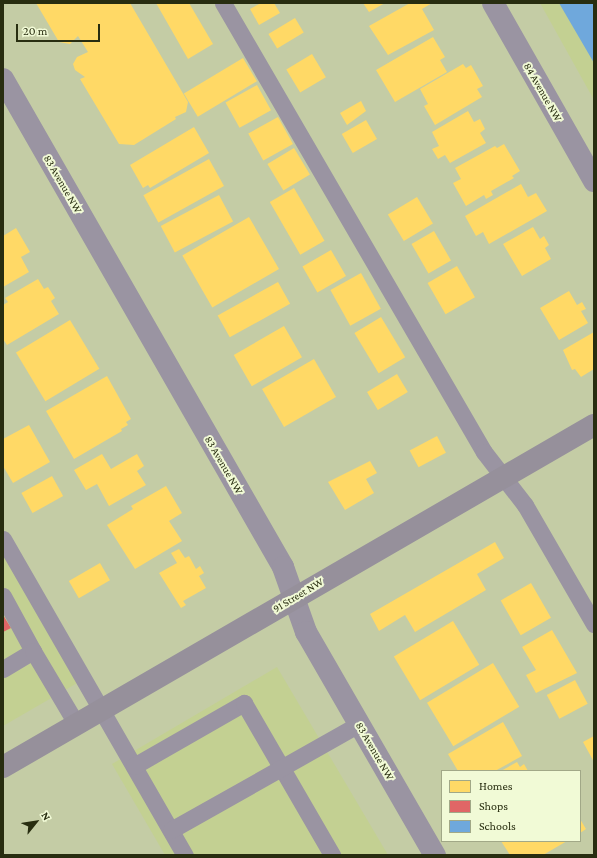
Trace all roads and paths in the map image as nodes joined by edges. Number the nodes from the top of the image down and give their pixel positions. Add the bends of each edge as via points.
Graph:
1 (223, 3) edge
2 (493, 3) edge
3 (3, 79) edge
4 (594, 181) edge
5 (594, 425) edge
6 (503, 477) junction
7 (3, 540) edge
8 (3, 596) edge
9 (294, 597) junction
10 (594, 624) edge
11 (33, 651) junction
12 (3, 669) edge
13 (101, 710) junction
14 (359, 724) junction
15 (77, 725) junction
16 (134, 766) junction
17 (3, 767) edge
18 (282, 768) junction
19 (171, 830) junction
20 (185, 855) edge
21 (332, 855) edge
22 (435, 855) edge

1 - 6 lane via 484,452
2 - 4 street, 84 Avenue NW
3 - 9 street, 83 Avenue NW via 283,567
5 - 6 street, 91 Street NW
6 - 9 street, 91 Street NW
6 - 10 lane via 525,505
7 - 13 lane
8 - 11 lane
9 - 13 street, 91 Street NW
9 - 14 street, 83 Avenue NW via 306,632
11 - 12 lane
11 - 15 lane
13 - 15 street, 91 Street NW
13 - 16 lane
14 - 18 lane
14 - 22 street, 83 Avenue NW
15 - 17 street, 91 Street NW
16 - 18 lane via 244,703
16 - 19 lane
18 - 19 lane
18 - 21 lane
19 - 20 lane

